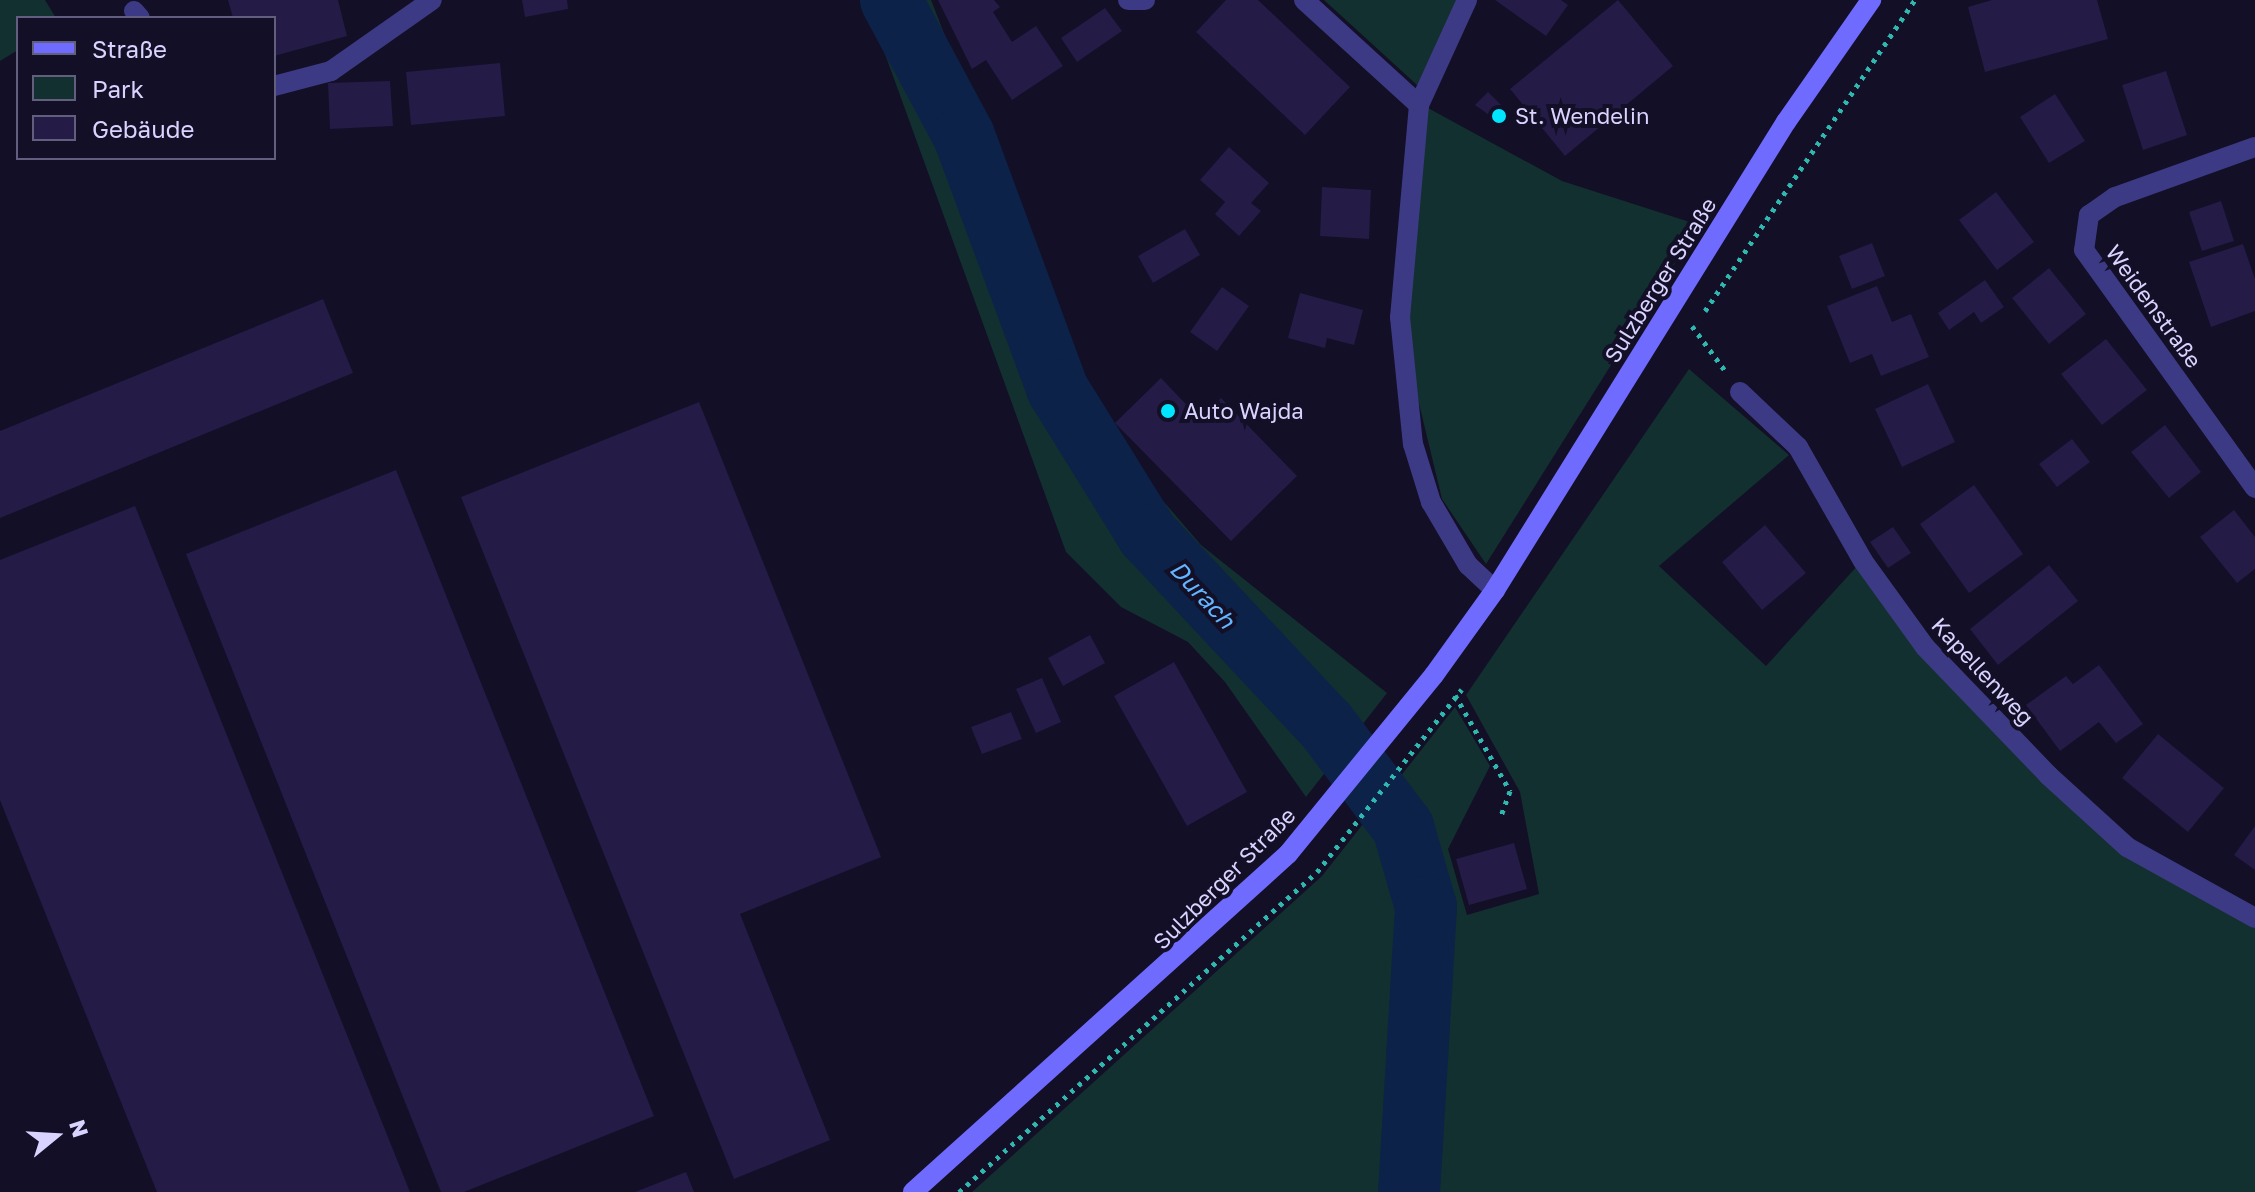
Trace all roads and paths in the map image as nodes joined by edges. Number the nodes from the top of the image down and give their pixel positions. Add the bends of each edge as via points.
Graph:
1 (432, 0) edge
2 (1128, 0) edge
3 (1145, 0) edge
4 (1304, 0) edge
5 (1467, 0) edge
6 (1871, 0) edge
7 (1915, 0) edge
8 (276, 85) edge
9 (1419, 105) junction
10 (2255, 147) edge
11 (1668, 313) junction
12 (1694, 327) junction
13 (1686, 340) dead end
14 (1740, 392) joint
15 (2255, 488) edge
16 (1495, 590) junction
17 (1434, 675) junction
18 (1465, 684) dead end
19 (1457, 696) junction
20 (1501, 816) dead end
21 (2255, 918) edge
22 (913, 1192) edge
23 (959, 1192) edge

1 - 8 street via 331,71
2 - 3 street
4 - 9 street
5 - 9 street
6 - 11 street, Sulzberger Straße
7 - 12 path
9 - 16 street via 1400,317 1413,444 1450,536
10 - 15 street, Weidenstraße via 2115,197 2089,215 2084,250
11 - 12 path
11 - 16 street, Sulzberger Straße
12 - 13 path
12 - 14 path
14 - 21 street, Kapellenweg via 1798,447 1863,561 1925,647 2048,775 2127,847
16 - 17 street, Sulzberger Straße
17 - 19 path
17 - 22 street, Sulzberger Straße via 1288,854 1183,955
18 - 19 path
19 - 20 path via 1510,791
19 - 23 path via 1317,872

